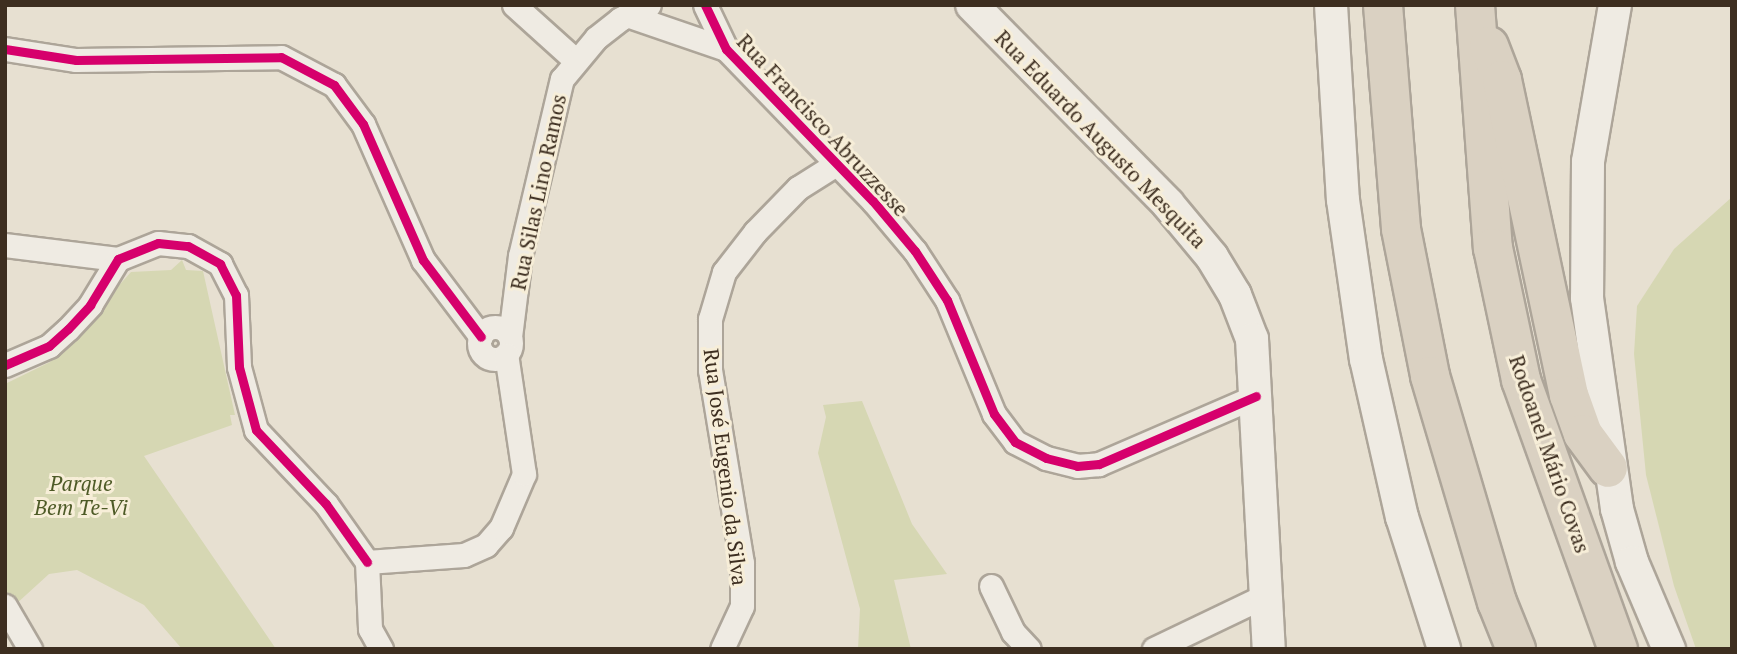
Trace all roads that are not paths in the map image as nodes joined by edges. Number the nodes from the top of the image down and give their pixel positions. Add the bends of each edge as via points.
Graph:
1 (514, 5) edge
2 (649, 5) edge
3 (705, 5) edge
4 (972, 5) edge
5 (1331, 5) edge
6 (1383, 5) edge
7 (1615, 5) edge
8 (1474, 14) edge
9 (627, 15) junction
10 (5, 48) edge
11 (726, 49) junction
12 (575, 60) junction
13 (836, 164) junction
14 (5, 245) edge
15 (118, 258) junction
16 (508, 346) junction
17 (5, 365) edge
18 (1256, 396) junction
19 (1608, 468) junction
20 (367, 562) junction
21 (991, 586) dead end
22 (1269, 594) junction
23 (5, 606) edge
24 (30, 649) edge
25 (381, 649) edge
26 (722, 649) edge
27 (1029, 649) edge
28 (1154, 649) edge
29 (1269, 649) edge
30 (1444, 649) edge
31 (1516, 649) edge
32 (1618, 649) edge
33 (1669, 649) edge

1 - 12 street
2 - 9 street, Rua Silas Lino Ramos
3 - 11 street, Rua Francisco Abruzzesse
4 - 18 main road, Rua Eduardo Augusto Mesquita via 1168,204 1212,257 1235,295 1252,339
5 - 30 main road via 1343,200 1366,359 1402,516
6 - 31 highway via 1401,229 1430,376
7 - 19 main road via 1588,162 1587,299
8 - 19 highway via 1502,80 1569,395 1583,434
8 - 32 highway, Rodoanel Mário Covas via 1493,248 1521,380
9 - 11 street, Rua Francisco Abruzzesse
9 - 12 street, Rua Silas Lino Ramos
10 - 16 street via 76,60 281,57 334,85 363,124 423,260 481,337 494,327
11 - 13 street, Rua Francisco Abruzzesse
12 - 16 street, Rua Silas Lino Ramos via 554,102 520,256
13 - 18 street, Rua Francisco Abruzzesse via 906,241 947,300 994,414 1015,442 1077,467 1099,464
13 - 26 street, Rua José Eugenio da Silva via 798,188 755,232 724,272 710,319 710,370 742,564 742,606
14 - 15 street
15 - 17 street via 90,305 68,329 48,345
15 - 20 street via 158,243 188,246 220,264 236,295 239,367 256,430 326,504
16 - 20 street, Rua Silas Lino Ramos via 524,474 501,528 486,545 464,555
18 - 22 main road, Rua Eduardo Augusto Mesquita
19 - 33 main road via 1632,562
20 - 25 street via 370,629
21 - 27 street via 1013,632
22 - 28 street
22 - 29 main road, Rua Eduardo Augusto Mesquita
23 - 24 street

